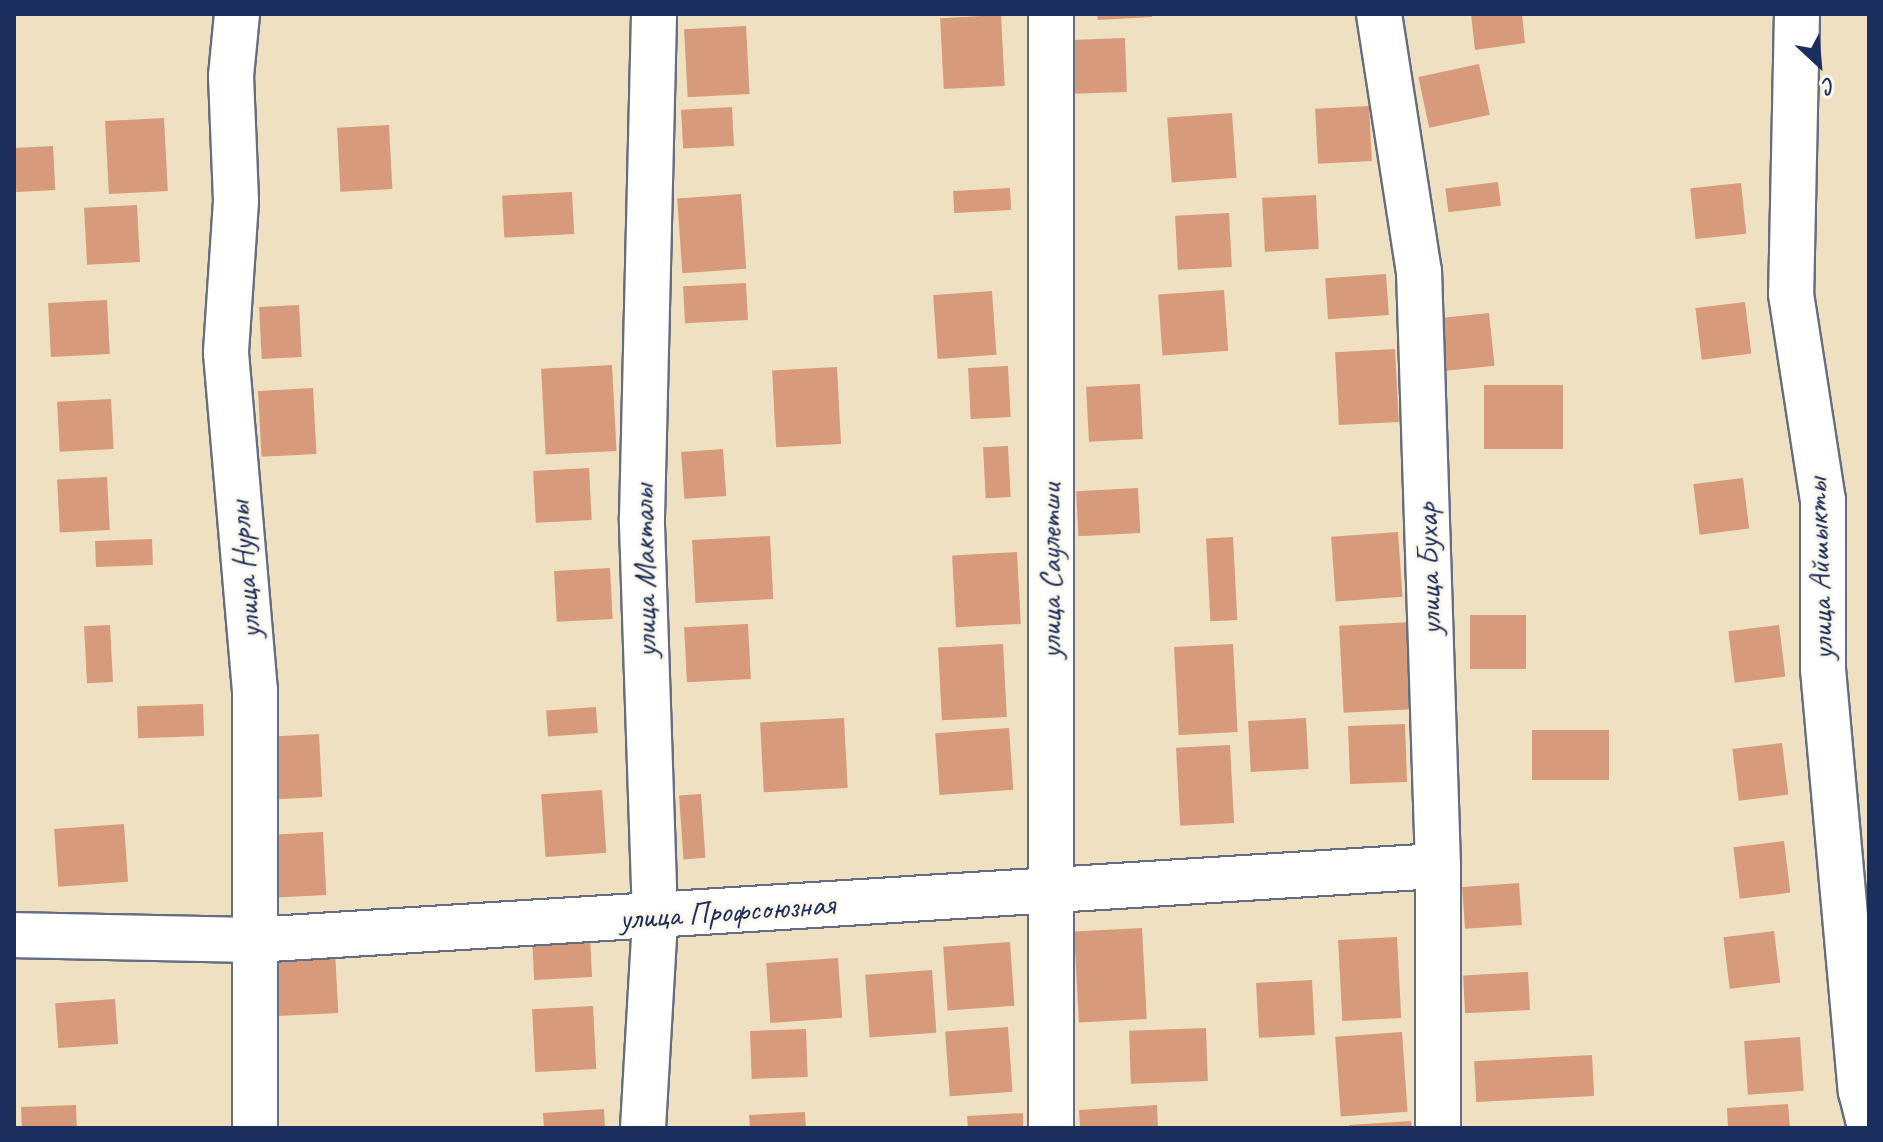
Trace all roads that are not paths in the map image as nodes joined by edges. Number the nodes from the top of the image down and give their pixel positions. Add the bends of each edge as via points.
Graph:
1 (237, 14) edge
2 (654, 14) edge
3 (1051, 14) edge
4 (1379, 14) edge
5 (1797, 14) edge
6 (1438, 866) junction
7 (1051, 891) junction
8 (655, 917) junction
9 (14, 935) edge
10 (254, 940) junction
11 (1869, 1124) edge
12 (255, 1128) edge
13 (643, 1128) edge
14 (1051, 1128) edge
15 (1438, 1128) edge

1 - 10 street, улица Нурлы via 231,76 236,201 226,353 255,690
2 - 8 street, улица Макталы via 642,517
3 - 7 street, улица Саулетши
4 - 6 street, улица Бухар via 1419,271
5 - 11 street, улица Айшыкты via 1791,294 1823,500 1823,669 1861,1091
6 - 7 street, улица Профсоюзная
6 - 15 street, улица Бухар
7 - 8 street, улица Профсоюзная
7 - 14 street, улица Саулетши
8 - 10 street, улица Профсоюзная
8 - 13 street, улица Макталы
9 - 10 street, улица Профсоюзная
10 - 12 street, улица Нурлы

